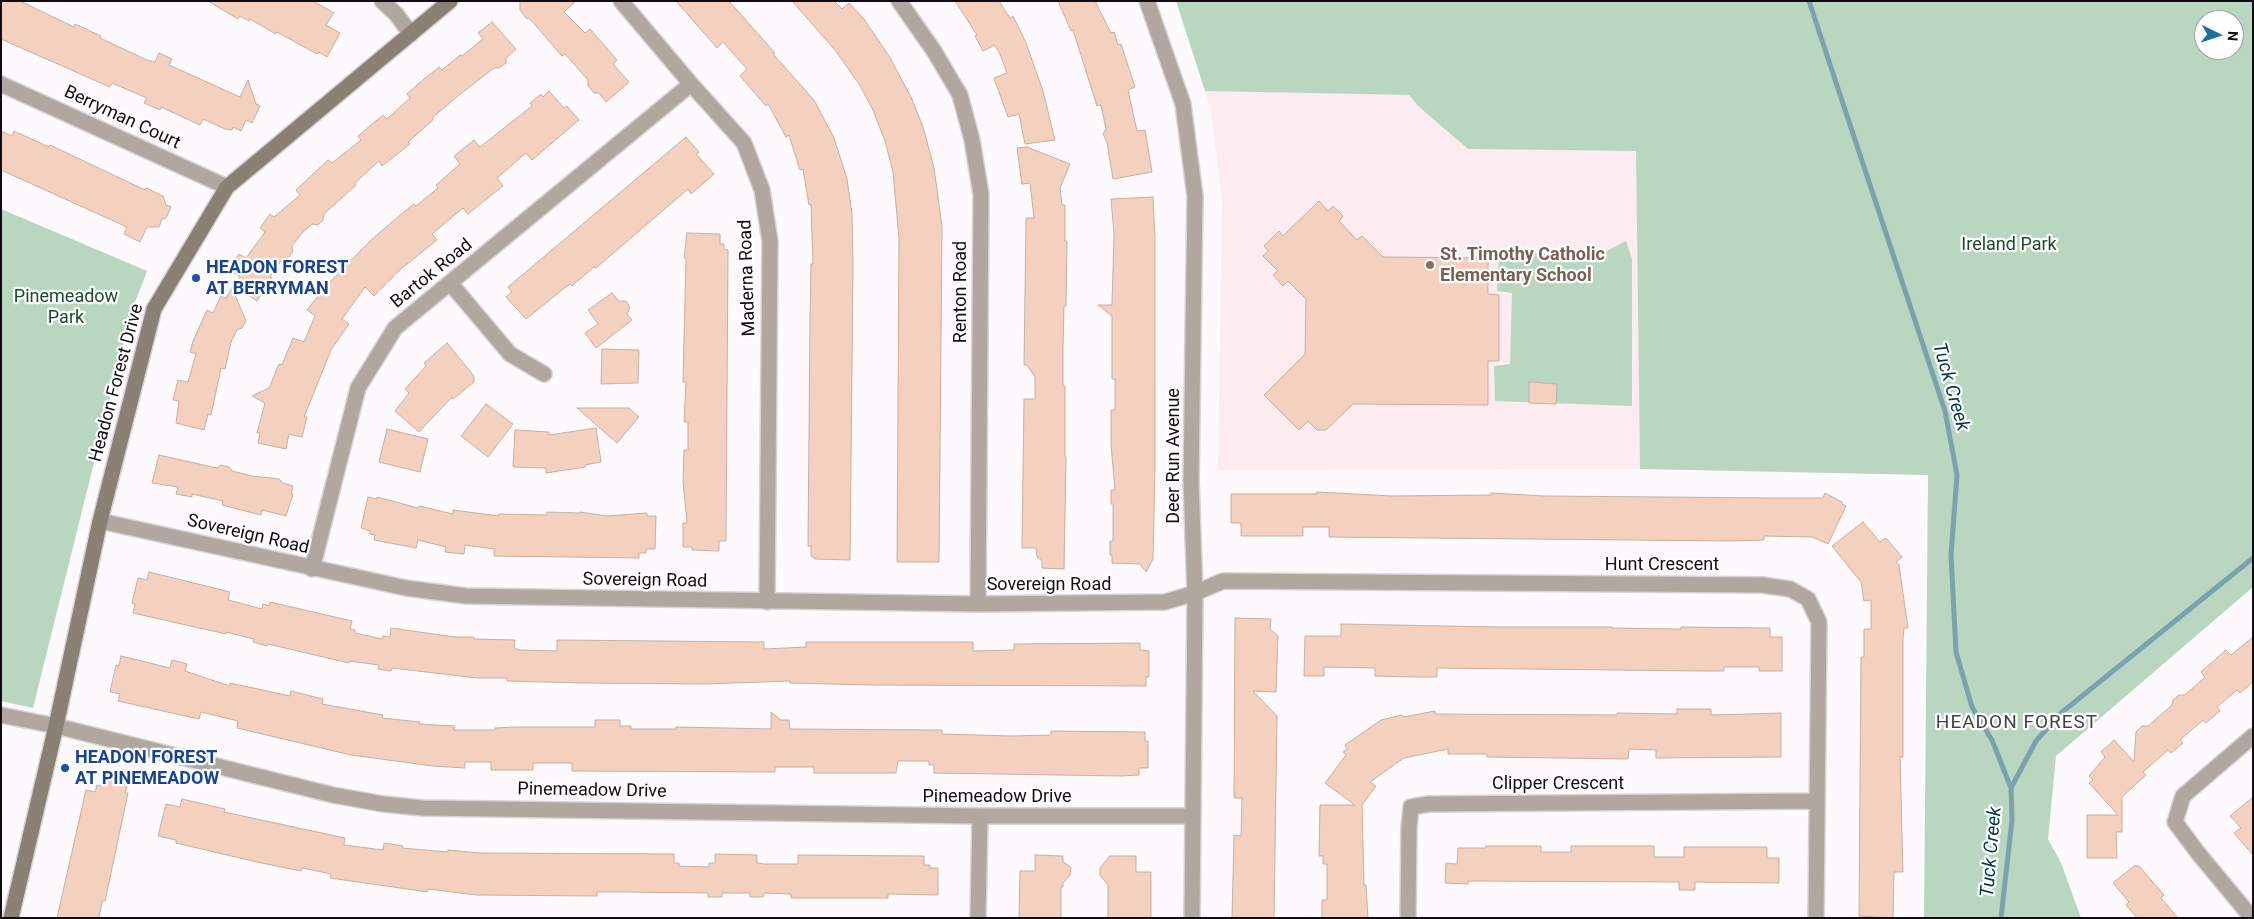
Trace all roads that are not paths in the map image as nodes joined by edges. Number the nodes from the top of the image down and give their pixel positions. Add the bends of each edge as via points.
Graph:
1 (382, 1) edge
2 (450, 1) edge
3 (621, 1) edge
4 (899, 1) edge
5 (1147, 1) edge
6 (410, 34) junction
7 (1, 84) edge
8 (691, 84) junction
9 (227, 187) junction
10 (451, 284) junction
11 (544, 374) dead end
12 (100, 521) junction
13 (312, 569) junction
14 (1195, 593) junction
15 (768, 602) junction
16 (978, 604) junction
17 (1, 715) edge
18 (56, 726) junction
19 (2253, 736) edge
20 (1817, 801) junction
21 (980, 816) junction
22 (1193, 816) junction
23 (11, 918) edge
24 (978, 918) edge
25 (1192, 918) edge
26 (1408, 918) edge
27 (1816, 918) edge
28 (2252, 918) edge

1 - 6 street
2 - 6 street, Headon Forest Drive
3 - 8 street, Maderna Road
4 - 16 street, Renton Road via 960,95 981,194
5 - 14 street, Deer Run Avenue via 1182,104 1194,196 1191,481
6 - 9 street, Headon Forest Drive
7 - 9 street, Berryman Court
8 - 10 street, Bartok Road
8 - 15 street, Maderna Road via 744,143 762,190 770,241
9 - 12 street, Headon Forest Drive via 154,309
10 - 11 street via 510,354
10 - 13 street, Bartok Road via 395,328 358,388
12 - 13 street, Sovereign Road
12 - 18 street, Headon Forest Drive
13 - 15 street, Sovereign Road via 466,596
14 - 16 street, Sovereign Road via 1165,602
14 - 20 street, Hunt Crescent via 1223,581 1762,585 1790,589 1808,599 1820,622
14 - 22 street, Deer Run Avenue
15 - 16 street, Sovereign Road
17 - 18 street, Pinemeadow Drive
18 - 21 street, Pinemeadow Drive via 333,795 422,808
18 - 23 street, Headon Forest Drive
19 - 28 street via 2183,796 2175,822
20 - 26 street, Clipper Crescent via 1429,804 1411,807
20 - 27 street, Hunt Crescent
21 - 22 street, Pinemeadow Drive
21 - 24 street
22 - 25 street, Deer Run Avenue

